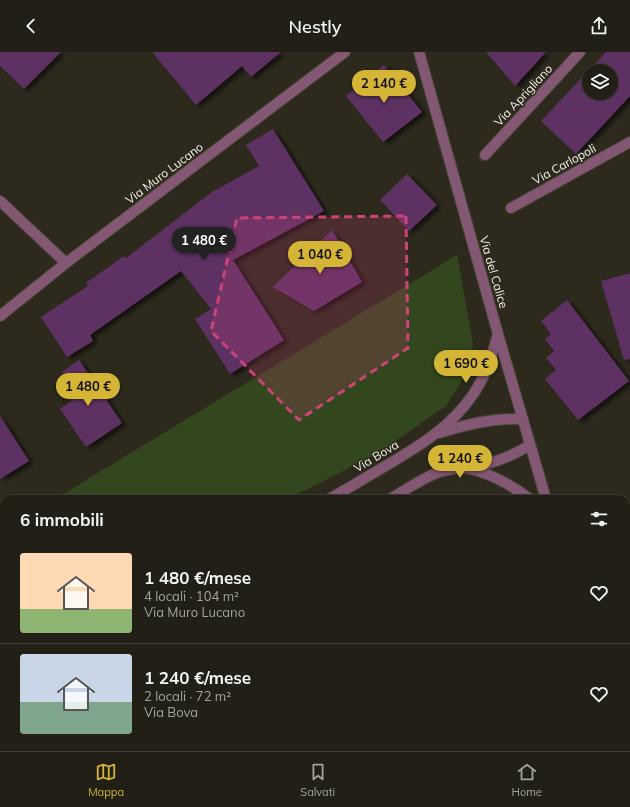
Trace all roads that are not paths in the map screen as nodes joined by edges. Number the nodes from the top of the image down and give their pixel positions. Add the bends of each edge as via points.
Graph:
1 (345, 52) edge
2 (419, 52) edge
3 (580, 52) edge
4 (630, 142) edge
5 (485, 155) dead end
6 (0, 201) edge
7 (511, 208) dead end
8 (66, 263) junction
9 (0, 316) edge
10 (498, 334) junction
11 (523, 419) junction
12 (435, 435) junction
13 (530, 445) junction
14 (465, 468) junction
15 (336, 495) edge
16 (397, 495) edge
17 (524, 495) edge
18 (545, 495) edge

1 - 8 street, Via Muro Lucano
2 - 10 street, Via del Calice
3 - 5 street, Via Aprigliano
4 - 7 street, Via Carlopoli
6 - 8 street
8 - 9 street, Via Muro Lucano
10 - 11 street, Via del Calice
10 - 12 street, Via Bova via 489,363 474,393
11 - 12 street, Via Bova via 488,420 459,426
11 - 13 street, Via del Calice
12 - 15 street, Via Bova
13 - 14 street via 499,461
13 - 18 street, Via del Calice
14 - 16 street via 434,474
14 - 17 street via 510,485

